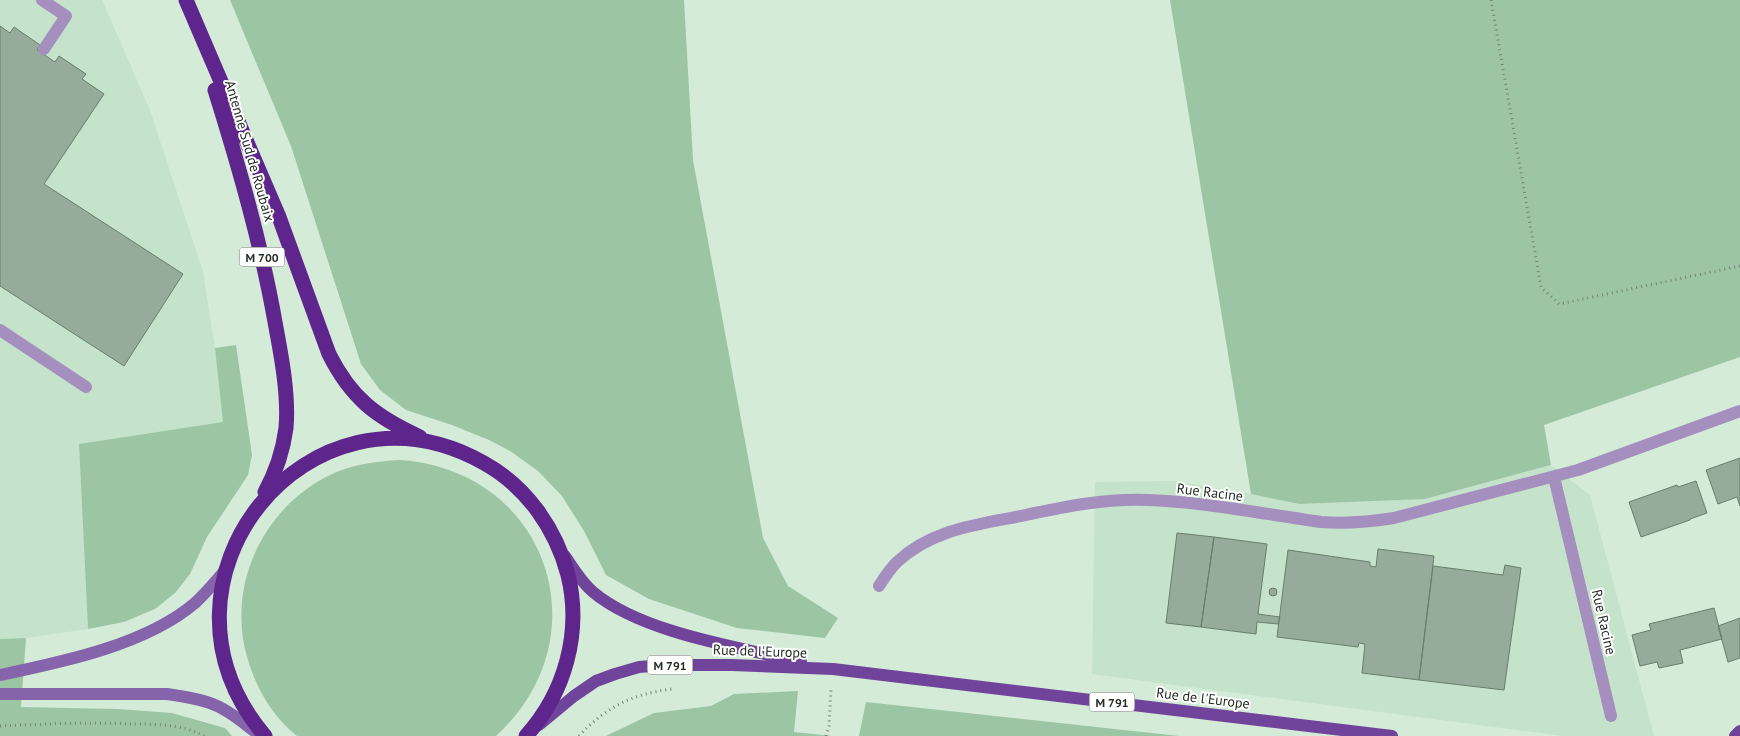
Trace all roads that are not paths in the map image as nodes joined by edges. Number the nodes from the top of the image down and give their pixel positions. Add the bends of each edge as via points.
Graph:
1 (42, 0) edge
2 (188, 4) edge
3 (44, 49) dead end
4 (0, 330) edge
5 (86, 387) dead end
6 (1740, 411) edge
7 (435, 444) junction
8 (1554, 477) junction
9 (256, 509) junction
10 (558, 547) junction
11 (226, 569) junction
12 (878, 586) dead end
13 (833, 669) junction
14 (0, 675) edge
15 (0, 694) edge
16 (1611, 716) dead end
17 (263, 736) edge
18 (527, 736) edge
19 (1392, 736) edge

1 - 3 street via 66,16
2 - 7 highway, Antenne Sud de Roubaix / M 700 via 279,217 338,372 378,416
2 - 9 highway, Antenne Sud de Roubaix / M 700 via 257,234 281,354 286,405 283,446 273,477
4 - 5 street
6 - 8 street, Rue Racine
7 - 9 highway via 391,440 358,443 337,450 287,477
7 - 10 highway via 477,459 514,484 543,518
8 - 12 street, Rue Racine via 1394,518 1344,524 1178,502 1088,503 940,534 916,546 896,563
8 - 16 street, Rue Racine
9 - 11 highway via 238,538
10 - 13 main road, Rue de l'Europe / M 791 via 591,590 606,602 650,623 714,642
10 - 18 highway via 571,590 570,646 553,698
11 - 14 street via 195,603 162,626 87,654
11 - 17 highway via 219,614 224,659 240,701
13 - 18 main road, Rue de l'Europe / M 791 via 732,665 639,667 596,681
13 - 19 main road, Rue de l'Europe / M 791
15 - 17 street via 167,694 209,702

